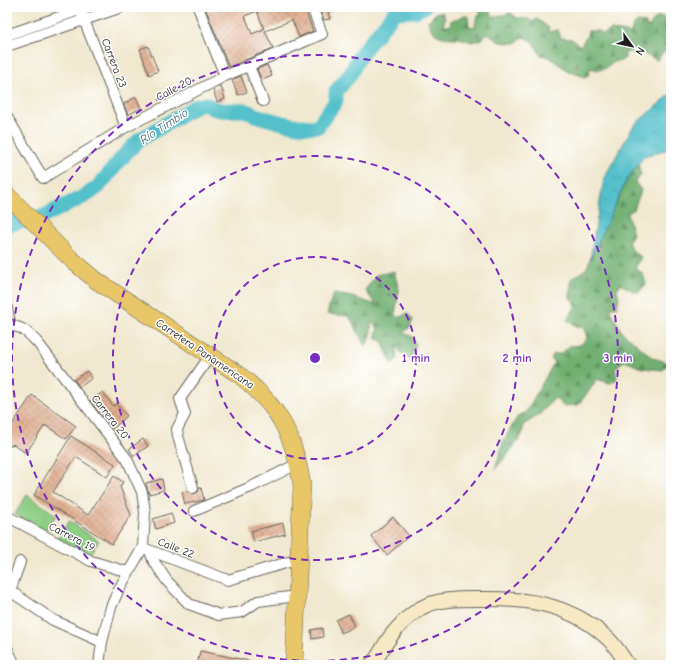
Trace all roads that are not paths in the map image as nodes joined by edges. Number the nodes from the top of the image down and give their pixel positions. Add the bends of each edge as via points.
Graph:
1 (122, 7) edge
2 (198, 7) edge
3 (312, 7) edge
4 (83, 8) edge
5 (85, 20) junction
6 (7, 34) edge
7 (7, 46) edge
8 (249, 66) junction
9 (224, 76) junction
10 (263, 101) dead end
11 (7, 117) edge
12 (126, 127) junction
13 (7, 195) edge
14 (8, 326) edge
15 (210, 356) junction
16 (299, 463) junction
17 (193, 488) dead end
18 (194, 511) dead end
19 (7, 516) edge
20 (147, 549) junction
21 (299, 559) junction
22 (20, 562) dead end
23 (128, 572) junction
24 (9, 587) edge
25 (297, 596) junction
26 (102, 642) junction
27 (7, 648) edge
28 (15, 665) edge
29 (99, 665) edge
30 (294, 665) edge
31 (371, 665) edge
32 (628, 665) edge

1 - 5 street
2 - 9 street
3 - 8 street, Calle 20 via 322,34
4 - 5 street, Carrera 23
4 - 6 street
5 - 7 street
5 - 12 street, Carrera 23
8 - 9 street, Calle 20
8 - 10 street
9 - 12 street, Calle 20
11 - 12 street, Calle 20 via 44,178
13 - 15 highway, Carretera Panamericana via 96,281
14 - 20 street, Carrera 20 via 26,330 37,342 128,459 142,492
15 - 16 highway, Carretera Panamericana via 255,387 270,403 282,420
15 - 17 street via 180,399 185,414 178,429 178,436
16 - 18 street
16 - 21 highway, Carretera Panamericana via 302,485
19 - 23 street, Carrera 19 via 91,561
20 - 21 street, Calle 22 via 228,580
20 - 23 street, Calle 22
20 - 25 street via 167,581 189,604 219,614 242,612 258,601
21 - 25 highway, Carretera Panamericana
22 - 24 street
23 - 26 street, Calle 22 via 111,607
24 - 26 street via 53,620
25 - 30 highway, Carretera Panamericana
26 - 29 street, Calle 22
27 - 28 street
31 - 32 main road via 402,624 422,608 442,600 500,599 554,606 575,616 605,636

